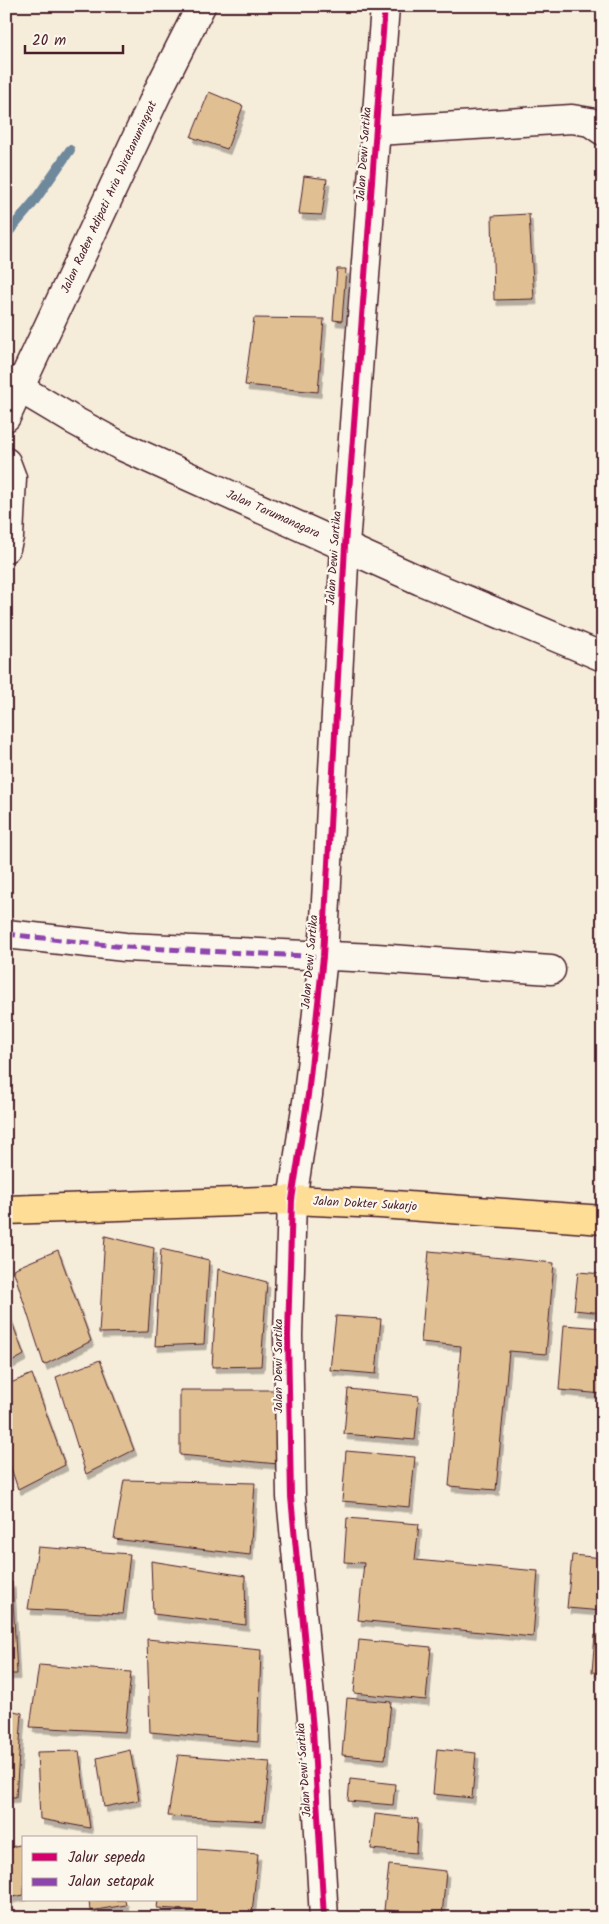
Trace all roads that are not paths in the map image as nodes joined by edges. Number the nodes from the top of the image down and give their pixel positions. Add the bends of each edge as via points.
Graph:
1 (201, 6) edge
2 (385, 6) edge
3 (598, 125) edge
4 (377, 131) junction
5 (13, 384) edge
6 (6, 417) edge
7 (6, 462) edge
8 (345, 546) junction
9 (6, 548) edge
10 (603, 657) edge
11 (6, 934) edge
12 (324, 956) junction
13 (551, 970) dead end
14 (292, 1200) junction
15 (6, 1210) edge
16 (603, 1220) edge
17 (324, 1918) edge

1 - 5 street, Jalan Raden Adipati Aria Wiratanuningrat
2 - 4 street, Jalan Dewi Sartika
3 - 4 street via 557,119
4 - 8 street, Jalan Dewi Sartika
5 - 6 street, Jalan Raden Adipati Aria Wiratanuningrat
5 - 8 street, Jalan Tarumanagara via 119,445
7 - 9 street via 12,478
8 - 10 street, Jalan Tarumanagara
8 - 12 street, Jalan Dewi Sartika
11 - 12 street via 126,947
12 - 13 street
12 - 14 street, Jalan Dewi Sartika
14 - 15 main road, Jalan Dokter Sukarjo
14 - 16 main road, Jalan Dokter Sukarjo
14 - 17 street, Jalan Dewi Sartika via 288,1335 291,1497 313,1728

